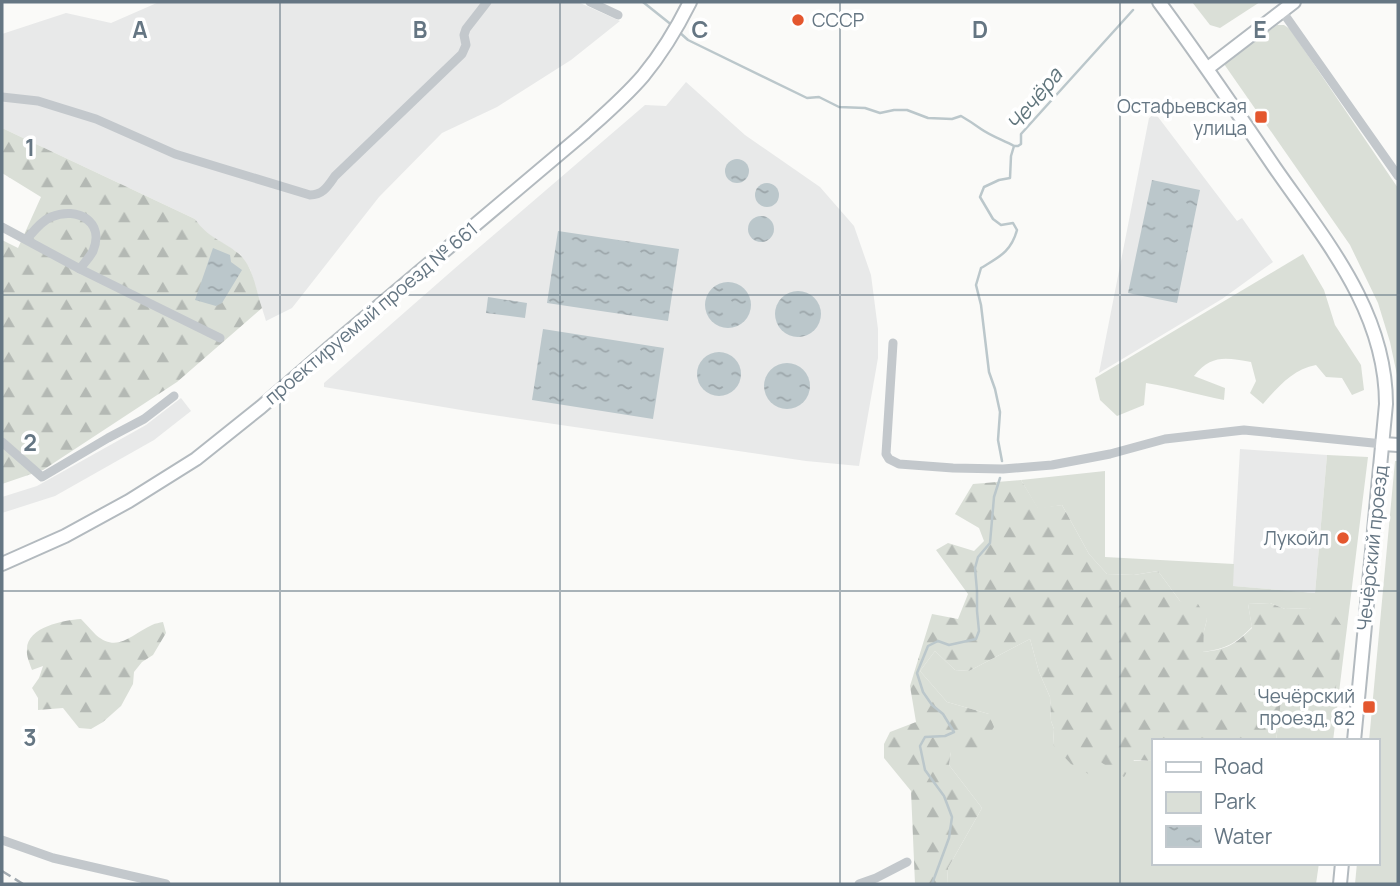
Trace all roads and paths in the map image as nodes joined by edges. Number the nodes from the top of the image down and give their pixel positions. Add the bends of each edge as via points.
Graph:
1 (487, 2) edge
2 (590, 2) edge
3 (690, 2) edge
4 (1159, 2) edge
5 (1294, 2) edge
6 (1282, 11) junction
7 (618, 15) dead end
8 (1208, 68) junction
9 (2, 97) edge
10 (1398, 176) edge
11 (2, 227) edge
12 (27, 240) junction
13 (79, 269) junction
14 (220, 338) dead end
15 (894, 343) dead end
16 (173, 396) dead end
17 (2, 442) edge
18 (1383, 444) junction
19 (1398, 445) edge
20 (2, 564) edge
21 (1354, 739) edge
22 (2, 840) edge
23 (907, 862) dead end
24 (1342, 865) edge
25 (166, 884) edge
26 (859, 884) edge
27 (1340, 884) edge

1 - 9 street via 466,29 462,54 318,195 175,154 96,118 38,101
2 - 7 street
3 - 20 main road, проектируемый проезд № 661 via 663,49 617,103 261,407 196,459 129,501
4 - 8 main road, Чечёрский проезд
5 - 6 main road
6 - 8 main road
6 - 10 street
8 - 18 main road, Чечёрский проезд via 1335,252 1363,307 1385,376
11 - 12 street
12 - 13 street
12 - 13 street via 49,218 76,212 95,233 94,248
13 - 14 street
15 - 18 street via 886,454 899,464 1041,467 1165,439 1244,430
16 - 17 street via 144,419 42,477
18 - 19 main road
18 - 21 main road, Чечёрский проезд
22 - 25 street via 53,858
23 - 26 street
24 - 27 main road

